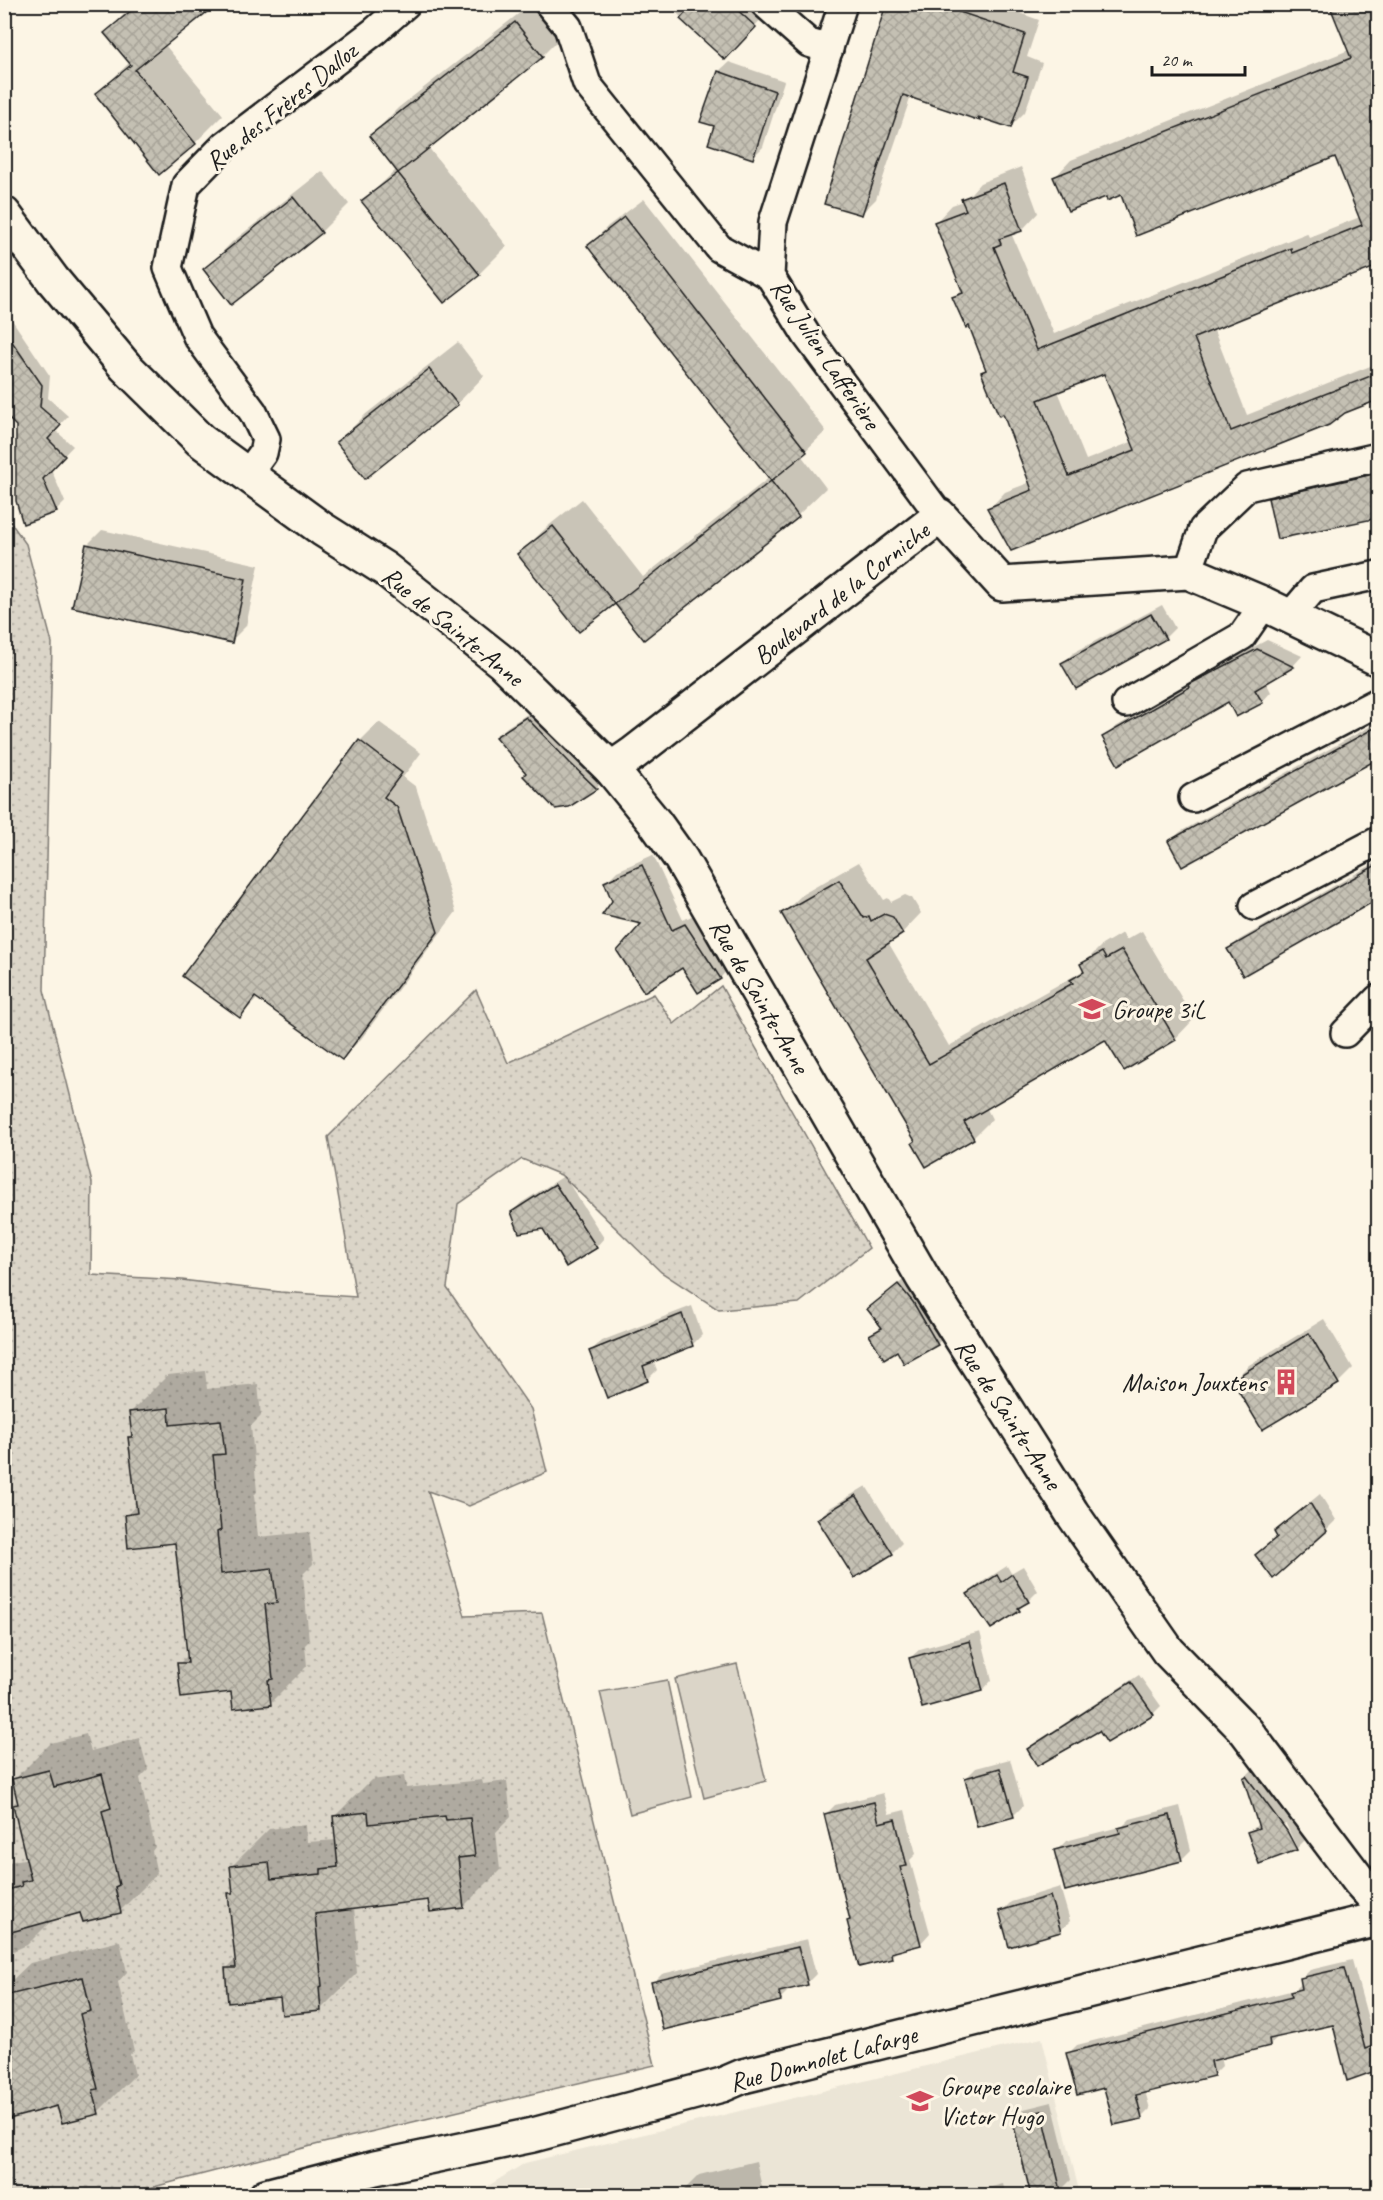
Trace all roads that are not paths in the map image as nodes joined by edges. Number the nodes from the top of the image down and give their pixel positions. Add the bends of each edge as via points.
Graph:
1 (406, 4) edge
2 (549, 4) edge
3 (765, 4) edge
4 (843, 4) edge
5 (829, 49) junction
6 (4, 214) edge
7 (770, 276) junction
8 (1378, 457) edge
9 (247, 475) junction
10 (940, 516) junction
11 (1188, 572) junction
12 (1378, 575) edge
13 (1277, 610) junction
14 (1378, 659) edge
15 (1378, 702) edge
16 (1126, 703) dead end
17 (611, 769) junction
18 (1193, 798) dead end
19 (1378, 841) edge
20 (1254, 906) dead end
21 (1378, 999) edge
22 (1345, 1033) dead end
23 (1378, 1902) edge
24 (1378, 1919) edge
25 (266, 2196) edge

1 - 9 street, Rue des Frères Dalloz via 225,145 186,184 168,268 197,336 253,412 266,439 263,453
2 - 7 street via 568,27 587,84 719,248
3 - 5 street via 809,44
4 - 5 street, Rue Julien Lafferière
5 - 7 street, Rue Julien Lafferière via 773,222
6 - 9 street, Rue de Sainte-Anne via 125,366 200,440
7 - 10 street, Rue Julien Lafferière via 807,336
8 - 11 street via 1247,487 1203,529
9 - 17 street, Rue de Sainte-Anne via 385,569 502,662
10 - 11 street, Boulevard de la Corniche via 1002,584
10 - 17 street, Boulevard de la Corniche
11 - 13 street, Boulevard de la Corniche
12 - 13 street via 1313,589
13 - 14 street, Boulevard de la Corniche
13 - 16 street via 1242,636
15 - 18 street
17 - 23 street, Rue de Sainte-Anne via 681,859 922,1278 1072,1513 1168,1651 1246,1731
19 - 20 street
21 - 22 street
24 - 25 street, Rue Domnolet Lafarge via 743,2076 722,2085 533,2134

